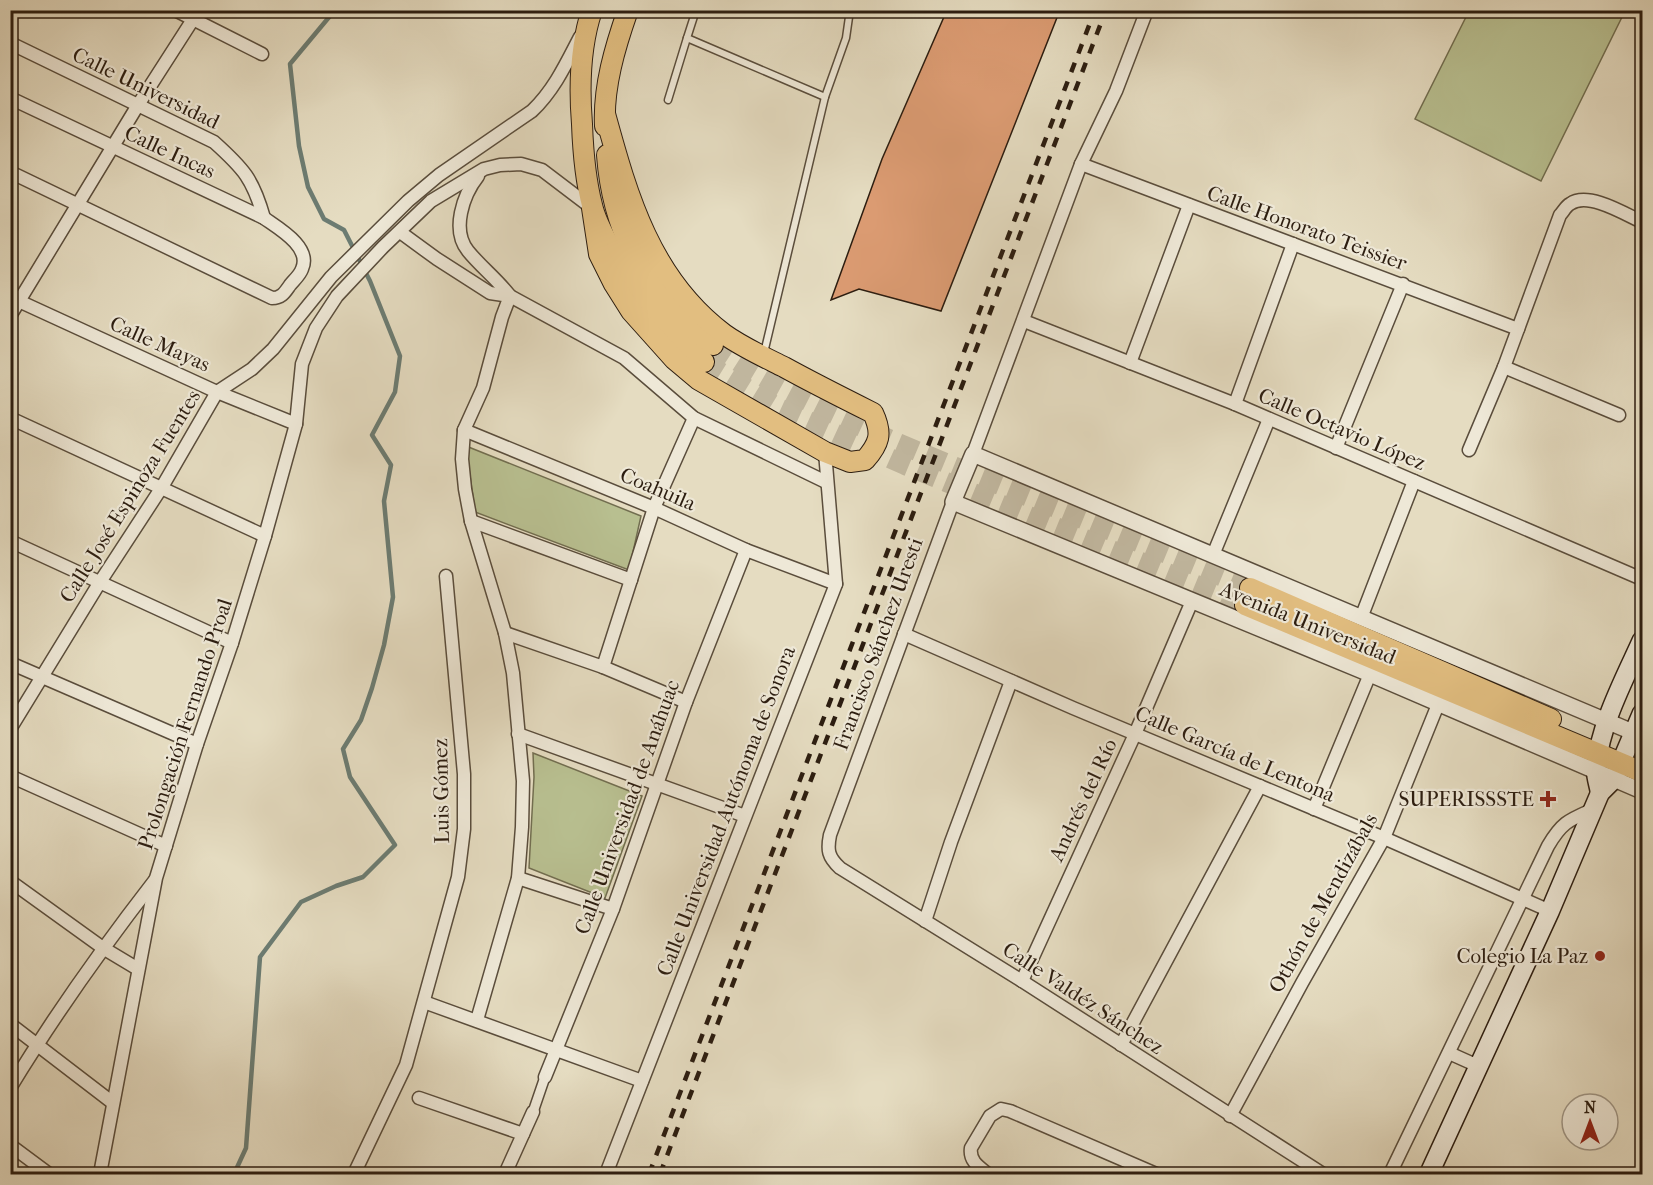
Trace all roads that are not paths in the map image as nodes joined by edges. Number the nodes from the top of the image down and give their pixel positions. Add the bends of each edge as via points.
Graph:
1 (175, 10) edge
2 (628, 10) edge
3 (696, 10) edge
4 (850, 10) edge
5 (1147, 10) edge
6 (196, 15) edge
7 (590, 17) edge
8 (687, 38) junction
9 (10, 43) edge
10 (262, 54) dead end
11 (825, 97) junction
12 (10, 98) edge
13 (668, 100) dead end
14 (138, 105) junction
15 (605, 114) junction
16 (113, 147) junction
17 (1081, 164) junction
18 (484, 169) junction
19 (10, 172) edge
20 (79, 203) junction
21 (1189, 205) junction
22 (592, 208) junction
23 (264, 218) junction
24 (1642, 222) edge
25 (400, 232) junction
26 (1293, 244) junction
27 (1403, 284) junction
28 (510, 296) junction
29 (15, 299) edge
30 (10, 316) edge
31 (1024, 321) junction
32 (1518, 328) junction
33 (763, 357) junction
34 (1130, 363) junction
35 (1504, 367) junction
36 (217, 392) junction
37 (1235, 404) junction
38 (1619, 415) dead end
39 (10, 418) edge
40 (694, 418) junction
41 (1269, 419) junction
42 (296, 424) junction
43 (464, 430) junction
44 (1336, 448) junction
45 (1468, 450) dead end
46 (825, 452) junction
47 (973, 454) junction
48 (1414, 481) junction
49 (826, 482) junction
50 (162, 487) junction
51 (953, 502) junction
52 (654, 508) junction
53 (471, 521) junction
54 (265, 536) junction
55 (10, 541) edge
56 (746, 550) junction
57 (1212, 555) junction
58 (446, 576) dead end
59 (1642, 579) edge
60 (631, 580) junction
61 (100, 582) junction
62 (836, 584) junction
63 (1192, 601) junction
64 (1360, 618) junction
65 (506, 633) junction
66 (904, 634) junction
67 (1642, 640) edge
68 (231, 644) junction
69 (10, 663) edge
70 (603, 667) junction
71 (1370, 674) junction
72 (41, 677) junction
73 (1011, 681) junction
74 (1441, 696) junction
75 (686, 702) junction
76 (1642, 713) edge
77 (1607, 722) junction
78 (10, 729) edge
79 (518, 734) junction
80 (1135, 734) junction
81 (1638, 734) edge
82 (196, 744) junction
83 (1599, 756) junction
84 (1626, 763) edge
85 (1642, 772) edge
86 (10, 776) edge
87 (658, 784) junction
88 (1260, 786) junction
89 (1642, 791) edge
90 (1597, 801) junction
91 (1314, 809) junction
92 (745, 816) junction
93 (1384, 838) junction
94 (166, 846) junction
95 (827, 850) joint
96 (156, 878) junction
97 (518, 878) junction
98 (10, 881) edge
99 (1522, 900) junction
100 (613, 909) junction
101 (1550, 911) junction
102 (925, 921) junction
103 (103, 948) junction
104 (138, 969) junction
105 (1022, 981) junction
106 (424, 1002) junction
107 (477, 1020) junction
108 (10, 1024) edge
109 (37, 1045) junction
110 (1120, 1045) junction
111 (555, 1049) junction
112 (1449, 1053) junction
113 (1478, 1066) junction
114 (545, 1077) joint
115 (642, 1081) junction
116 (10, 1088) edge
117 (419, 1098) dead end
118 (113, 1103) junction
119 (533, 1112) joint
120 (1230, 1116) junction
121 (523, 1134) junction
122 (10, 1145) edge
123 (49, 1174) edge
124 (100, 1174) edge
125 (354, 1174) edge
126 (505, 1174) edge
127 (606, 1174) edge
128 (988, 1174) edge
129 (1156, 1174) edge
130 (1323, 1174) edge
131 (1390, 1174) edge
132 (1429, 1174) edge

1 - 6 street
2 - 15 main road via 609,76
3 - 8 lane
4 - 11 lane via 846,38
5 - 17 street via 1116,91
6 - 10 street
6 - 14 street
7 - 22 main road via 580,106
7 - 36 street, Calle José Espinoza Fuentes via 545,98 408,201 331,277 273,349 252,369
8 - 11 lane
8 - 13 lane
9 - 14 street, Calle Universidad
11 - 33 lane
12 - 16 street, Calle Incas
14 - 16 street
14 - 23 street, Calle Universidad via 214,142 233,159 250,179
15 - 22 main road via 609,182 624,235 645,274 708,354 658,321 619,264
15 - 33 main road via 643,232 671,281 724,334
16 - 20 street
16 - 23 street, Calle Incas
17 - 21 street, Calle Honorato Teissier
17 - 31 street
18 - 22 street via 521,164 542,170
18 - 25 street, Prolongación Fernando Proal via 431,201
18 - 28 street via 466,195 459,227 467,250
19 - 20 street
20 - 23 street, Calle Incas via 275,298 282,296 302,270 303,255 283,231
20 - 29 street
21 - 26 street, Calle Honorato Teissier
21 - 34 street
22 - 46 main road via 603,262 631,311 656,341 699,380
24 - 32 street via 1596,201 1569,204 1560,215
25 - 28 street via 490,293
25 - 42 street, Prolongación Fernando Proal via 337,296 316,328 302,364
26 - 27 street, Calle Honorato Teissier
26 - 37 street
27 - 32 street, Calle Honorato Teissier
27 - 44 street
28 - 40 street via 624,358
28 - 43 street via 483,388
29 - 30 street
29 - 36 street, Calle Mayas
31 - 34 street, Calle Octavio López
31 - 47 street
32 - 35 street
33 - 46 main road via 873,413 880,427 876,447 865,460 850,462
34 - 37 street, Calle Octavio López
35 - 38 street
35 - 45 street
36 - 42 street, Calle Mayas
36 - 50 street, Calle José Espinoza Fuentes
37 - 41 street, Calle Octavio López
39 - 50 street
40 - 49 street
40 - 52 street
41 - 44 street, Calle Octavio López
41 - 57 street
42 - 54 street, Prolongación Fernando Proal
43 - 52 street, Coahuila
43 - 53 street via 462,459
44 - 48 street, Calle Octavio López
46 - 49 street, Calle Universidad Autónoma de Sonora
47 - 51 street, Francisco Sánchez Uresti
47 - 57 street, Avenida Universidad
48 - 59 street, Calle Octavio López
48 - 64 street
49 - 62 street, Calle Universidad Autónoma de Sonora
50 - 54 street
50 - 61 street, Calle José Espinoza Fuentes
51 - 63 street, Avenida Universidad
51 - 66 street, Francisco Sánchez Uresti
52 - 56 street, Coahuila
52 - 60 street
53 - 60 street
53 - 65 street
54 - 68 street, Prolongación Fernando Proal
55 - 61 street
56 - 62 street, Coahuila
56 - 75 street, Calle Universidad de Anáhuac
57 - 64 street, Avenida Universidad
58 - 106 street, Luis Gómez via 464,774 465,829 458,877
60 - 70 street
61 - 68 street
61 - 72 street, Calle José Espinoza Fuentes
62 - 92 street, Calle Universidad Autónoma de Sonora
63 - 71 street, Avenida Universidad
63 - 80 street, Andrés del Río
64 - 77 street, Avenida Universidad
65 - 70 street
65 - 79 street
66 - 73 street, Calle García de Lentona
66 - 95 street, Francisco Sánchez Uresti
67 - 77 main road
68 - 82 street, Prolongación Fernando Proal
69 - 72 street
70 - 75 street
71 - 74 street, Avenida Universidad
71 - 91 street
72 - 78 street, Calle José Espinoza Fuentes
72 - 82 street
73 - 80 street, Calle García de Lentona
73 - 102 street
74 - 83 main road, Avenida Universidad
74 - 83 main road, Avenida Universidad via 1248,596
74 - 93 street, Othón de Mendizábals
75 - 87 street, Calle Universidad de Anáhuac
76 - 81 main road
77 - 81 street, Avenida Universidad
77 - 83 main road
79 - 87 street
79 - 97 street via 523,781
80 - 88 street, Calle García de Lentona
80 - 105 street, Andrés del Río
81 - 84 main road
82 - 94 street, Prolongación Fernando Proal
83 - 84 main road, Avenida Universidad
83 - 84 street, Avenida Universidad
83 - 90 main road
84 - 85 main road, Avenida Universidad
84 - 89 street, Avenida Universidad
84 - 90 main road
86 - 94 street
87 - 92 street
87 - 100 street, Calle Universidad de Anáhuac
88 - 91 street, Calle García de Lentona
88 - 110 street
90 - 99 street via 1557,831
90 - 101 main road
91 - 93 street, Calle García de Lentona
92 - 115 street, Calle Universidad Autónoma de Sonora
93 - 99 street, Calle García de Lentona
93 - 120 street, Othón de Mendizábals
94 - 96 street, Prolongación Fernando Proal
95 - 102 street, Calle Valdéz Sánchez via 840,868
96 - 103 street
96 - 104 street, Prolongación Fernando Proal
97 - 100 street
97 - 107 street
98 - 103 street
99 - 101 street, Calle García de Lentona
99 - 112 street
100 - 111 street, Calle Universidad de Anáhuac
101 - 113 main road
102 - 105 street, Calle Valdéz Sánchez
103 - 104 street
103 - 109 street
104 - 118 street, Prolongación Fernando Proal
105 - 110 street, Calle Valdéz Sánchez
106 - 107 street
106 - 125 street, Luis Gómez via 406,1065
107 - 111 street
108 - 109 street
109 - 116 street
109 - 118 street
110 - 120 street, Calle Valdéz Sánchez
111 - 114 street, Calle Universidad de Anáhuac
111 - 115 street
112 - 113 street
112 - 131 street
113 - 132 main road
114 - 119 street
115 - 127 street, Calle Universidad Autónoma de Sonora
117 - 121 street
118 - 124 street, Prolongación Fernando Proal
119 - 121 street
120 - 130 street, Calle Valdéz Sánchez
121 - 126 street
122 - 123 street
128 - 129 street via 974,1163 971,1148 990,1116 1001,1109

